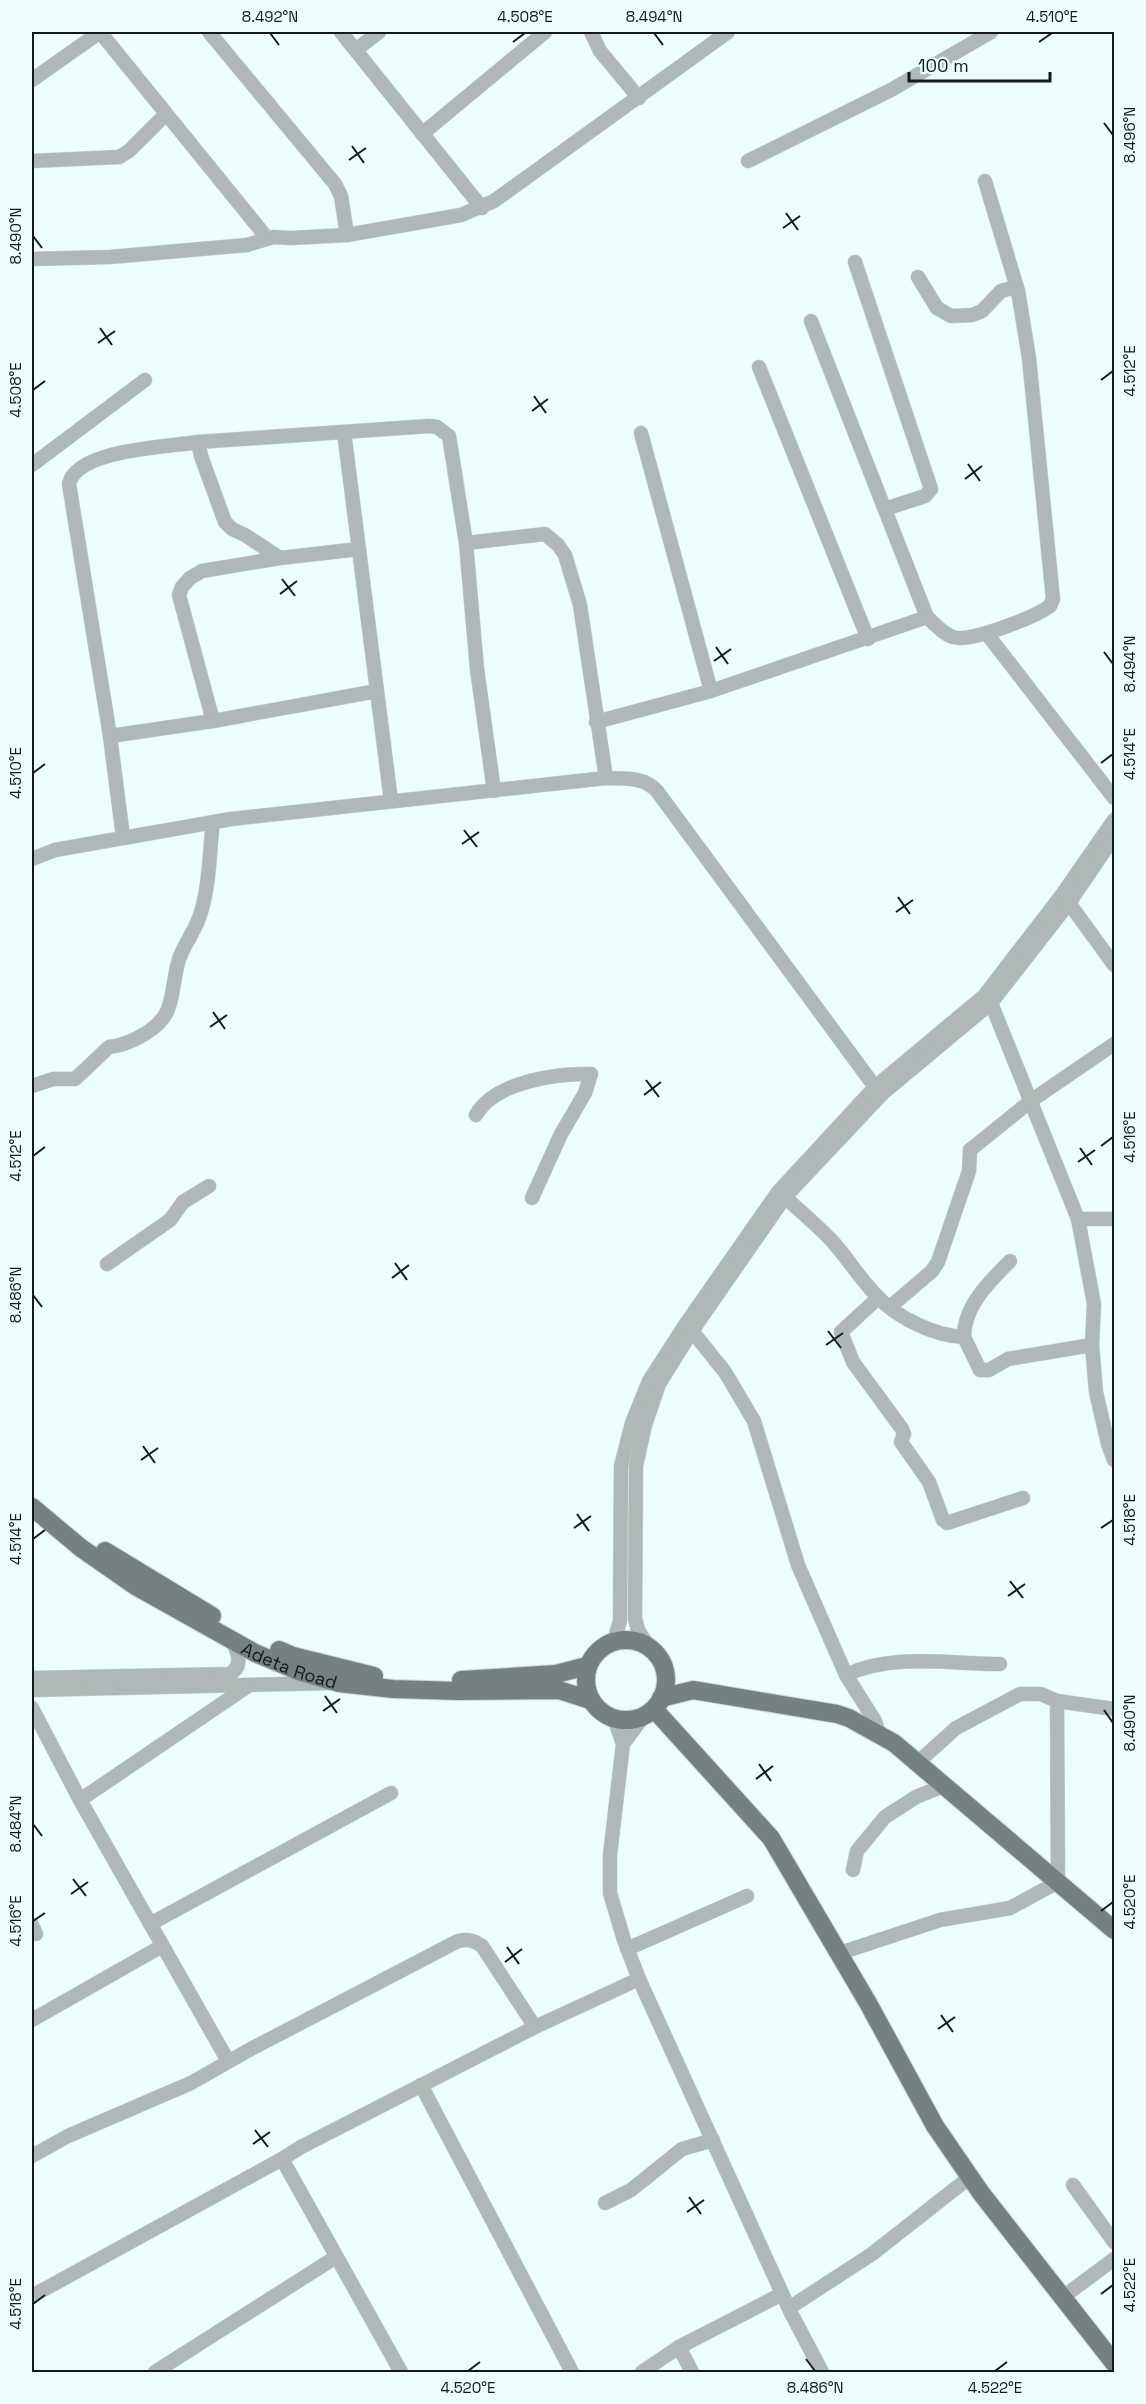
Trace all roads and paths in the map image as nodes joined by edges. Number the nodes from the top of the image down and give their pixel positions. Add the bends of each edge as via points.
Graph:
1 (209, 32) edge
2 (341, 32) edge
3 (379, 32) edge
4 (545, 32) edge
5 (591, 32) edge
6 (728, 32) edge
7 (991, 32) edge
8 (357, 49) junction
9 (32, 80) edge
10 (639, 98) junction
11 (166, 114) junction
12 (422, 134) junction
13 (32, 161) edge
14 (748, 161) dead end
15 (985, 181) dead end
16 (482, 208) junction
17 (347, 235) junction
18 (267, 238) junction
19 (32, 259) edge
20 (855, 262) dead end
21 (918, 277) dead end
22 (1018, 291) junction
23 (811, 321) dead end
24 (759, 367) dead end
25 (145, 380) dead end
26 (344, 432) junction
27 (640, 433) dead end
28 (198, 442) junction
29 (32, 465) edge
30 (885, 509) junction
31 (466, 543) junction
32 (359, 549) junction
33 (280, 558) junction
34 (927, 617) junction
35 (987, 634) junction
36 (868, 639) junction
37 (377, 691) junction
38 (711, 691) junction
39 (213, 720) junction
40 (596, 722) junction
41 (110, 736) junction
42 (606, 778) junction
43 (494, 791) junction
44 (1114, 798) edge
45 (391, 801) junction
46 (1114, 820) edge
47 (213, 822) junction
48 (123, 837) junction
49 (1113, 843) edge
50 (32, 859) edge
51 (1069, 903) junction
52 (1046, 924) junction
53 (1114, 965) edge
54 (991, 1003) junction
55 (1114, 1044) edge
56 (32, 1086) edge
57 (875, 1087) junction
58 (1032, 1100) junction
59 (476, 1115) dead end
60 (209, 1186) dead end
61 (785, 1197) junction
62 (532, 1198) dead end
63 (1078, 1219) junction
64 (1114, 1219) edge
65 (1010, 1261) dead end
66 (107, 1264) dead end
67 (878, 1298) junction
68 (890, 1307) junction
69 (693, 1331) junction
70 (964, 1337) junction
71 (1092, 1345) junction
72 (676, 1348) junction
73 (1114, 1460) edge
74 (32, 1491) edge
75 (1023, 1498) dead end
76 (42, 1511) edge
77 (231, 1640) junction
78 (614, 1641) junction
79 (648, 1646) junction
80 (1000, 1664) dead end
81 (587, 1666) junction
82 (665, 1671) junction
83 (846, 1675) junction
84 (32, 1678) edge
85 (339, 1683) junction
86 (248, 1686) junction
87 (32, 1690) edge
88 (693, 1690) junction
89 (591, 1700) junction
90 (1057, 1701) junction
91 (32, 1708) edge
92 (653, 1708) junction
93 (1114, 1709) edge
94 (614, 1718) junction
95 (880, 1737) junction
96 (623, 1743) junction
97 (916, 1764) junction
98 (944, 1786) junction
99 (391, 1793) dead end
100 (80, 1800) junction
101 (853, 1870) dead end
102 (1058, 1882) junction
103 (747, 1896) dead end
104 (150, 1924) junction
105 (1114, 1930) edge
106 (162, 1946) junction
107 (627, 1949) junction
108 (840, 1953) junction
109 (639, 1979) junction
110 (32, 2020) edge
111 (535, 2026) junction
112 (228, 2061) junction
113 (421, 2085) junction
114 (713, 2140) junction
115 (32, 2156) edge
116 (282, 2159) junction
117 (969, 2177) junction
118 (1072, 2185) dead end
119 (605, 2203) dead end
120 (1114, 2242) edge
121 (336, 2257) junction
122 (1114, 2259) edge
123 (782, 2294) junction
124 (32, 2296) edge
125 (1063, 2297) junction
126 (789, 2308) junction
127 (679, 2347) junction
128 (1114, 2363) edge
129 (155, 2373) edge
130 (400, 2373) edge
131 (572, 2373) edge
132 (642, 2373) edge
133 (692, 2373) edge
134 (822, 2373) edge

1 - 17 street via 335,184 341,196
2 - 8 street
3 - 8 street
4 - 12 street
5 - 10 street via 600,51
6 - 10 street
7 - 14 street via 891,90
8 - 12 street
9 - 11 street via 100,32
10 - 16 street
11 - 13 street via 119,157
11 - 18 street
12 - 16 street
15 - 22 street
16 - 17 street
17 - 18 street
18 - 19 street via 247,245 110,257
20 - 30 street via 931,489 925,496
21 - 22 street via 937,308 951,316 972,315 982,311 1001,291
22 - 35 street via 1029,358 1053,599 1046,609
23 - 30 street
24 - 36 street
25 - 29 street
26 - 28 street
26 - 31 street via 429,426 444,431 449,436
26 - 32 street
27 - 38 street
28 - 33 street via 225,522
28 - 41 street via 114,454 81,467 71,477 69,484
30 - 34 street
31 - 40 street via 544,534 565,555 580,605
31 - 43 street via 477,669
32 - 33 street
32 - 37 street
33 - 39 street via 202,571 182,587 179,595
34 - 35 street via 952,637 966,639
34 - 36 street
35 - 44 street
36 - 38 street
37 - 39 street
37 - 45 street
38 - 40 street
39 - 41 street
40 - 42 street
41 - 48 street
42 - 43 street
42 - 57 street via 642,780 657,791
43 - 45 street
45 - 47 street
46 - 52 street
47 - 48 street
47 - 56 street via 199,918 179,959 168,1010 135,1040 109,1047 75,1079 53,1079
48 - 50 street via 55,850
49 - 51 street
51 - 52 street
51 - 53 street
52 - 54 street
52 - 57 street via 984,996
54 - 58 street
54 - 61 street via 883,1093
55 - 58 street
57 - 72 street via 778,1192
58 - 63 street
58 - 68 street via 970,1150 969,1171 938,1262
59 - 62 street via 494,1097 513,1087 567,1074 591,1074
60 - 66 street via 183,1202 170,1220
61 - 67 street via 832,1241
61 - 69 street
63 - 64 street
63 - 71 street via 1094,1304
65 - 70 street via 975,1300
67 - 68 street
67 - 75 street via 841,1332 853,1362 902,1429 901,1442 929,1482 943,1520 953,1521
68 - 70 street via 936,1331
69 - 72 street
69 - 83 street via 725,1372 754,1420 798,1565
70 - 71 street via 980,1370 989,1371 1008,1359
71 - 73 street via 1096,1392
72 - 78 street via 649,1381 632,1423 621,1466 620,1621
72 - 79 street via 645,1425 636,1466 636,1618
74 - 76 main road, Adeta Road
76 - 77 main road, Adeta Road via 81,1548 128,1581
76 - 81 main road, Adeta Road via 237,1631 292,1656 394,1680 556,1674
77 - 84 street via 238,1666 229,1674
77 - 85 main road, Adeta Road via 298,1671
78 - 79 main road via 632,1640
78 - 81 main road via 598,1650
79 - 82 main road via 659,1656
80 - 83 street via 917,1662 866,1666
81 - 89 main road via 585,1685
82 - 88 main road
82 - 92 main road via 666,1686
83 - 95 street via 875,1721
85 - 86 street
85 - 89 main road, Adeta Road via 404,1689 559,1690
86 - 87 street
86 - 100 street
88 - 92 main road
88 - 95 main road via 837,1714
89 - 94 main road via 600,1711
90 - 93 street
90 - 97 street via 1041,1694 1020,1694 956,1728
90 - 102 street
91 - 100 street
92 - 94 main road via 630,1720
92 - 96 street
92 - 108 main road via 771,1838
94 - 96 street
95 - 97 main road via 894,1743
96 - 107 street via 610,1855 610,1893
97 - 98 main road
98 - 101 street via 916,1797 885,1817 857,1851
98 - 102 main road
99 - 104 street
100 - 104 street
102 - 105 main road
102 - 108 street via 1010,1908 940,1920
103 - 107 street
104 - 106 street
106 - 110 street
106 - 112 street
107 - 109 street
108 - 117 main road via 935,2126
109 - 111 street
109 - 114 street
111 - 112 street via 482,1947 466,1939
111 - 113 street
112 - 115 street via 192,2084 68,2136
113 - 116 street
113 - 131 street
114 - 119 street via 682,2149 631,2190
114 - 123 street
116 - 121 street
116 - 124 street
117 - 125 main road
117 - 126 street via 872,2254
118 - 120 street
121 - 129 street
121 - 130 street
122 - 125 street
123 - 126 street
123 - 127 street
125 - 128 main road
126 - 134 street
127 - 132 street
127 - 133 street

